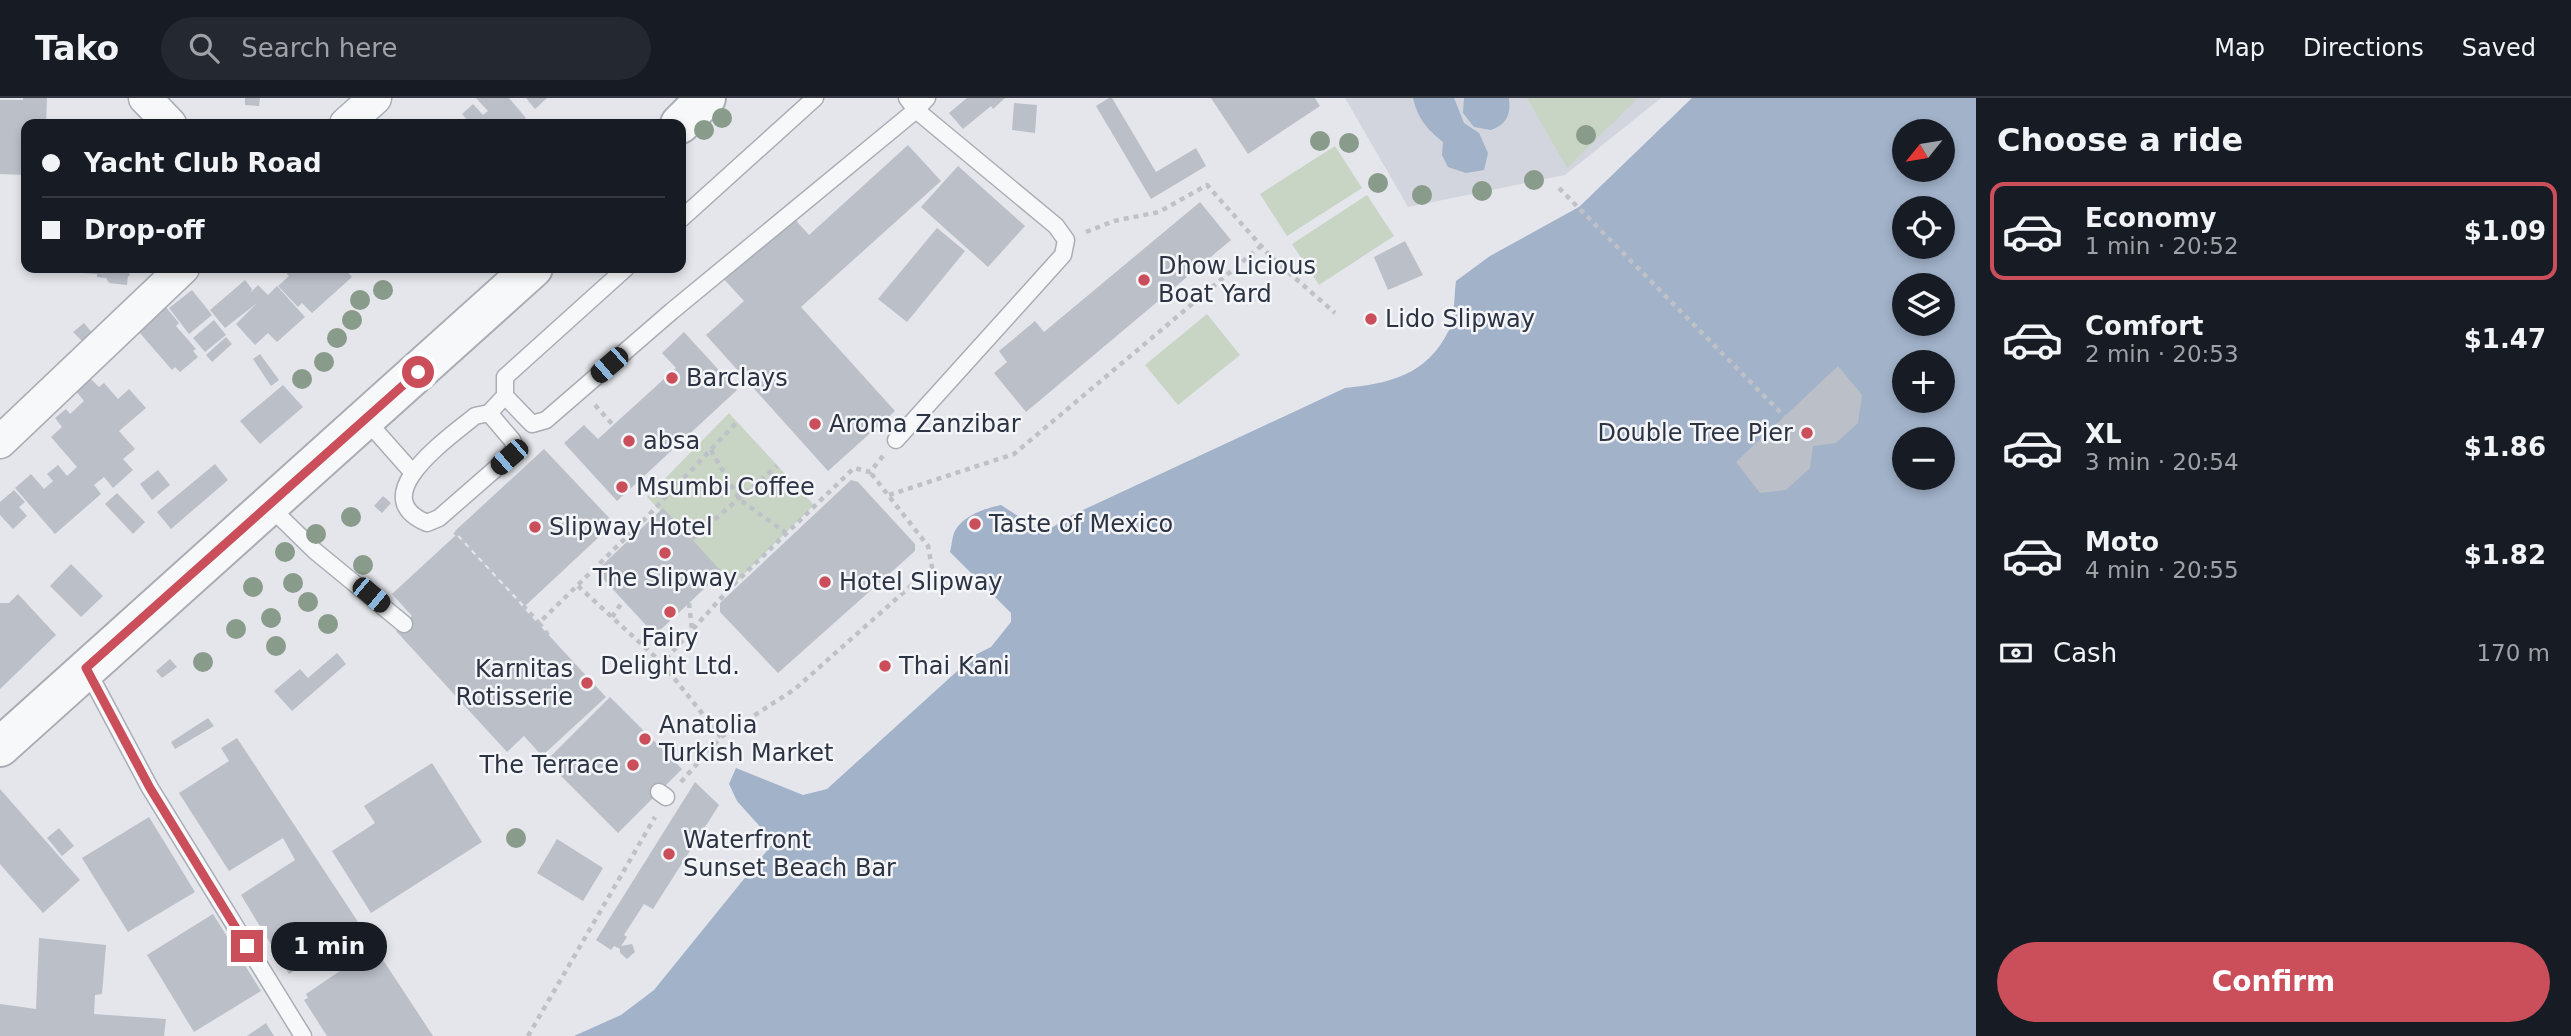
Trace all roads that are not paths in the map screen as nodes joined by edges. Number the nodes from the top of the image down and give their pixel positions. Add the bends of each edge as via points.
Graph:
1 (145, 98) edge
2 (375, 98) edge
3 (706, 98) edge
4 (815, 98) edge
5 (916, 102) edge
6 (165, 119) edge
7 (352, 119) edge
8 (685, 119) edge
9 (686, 214) edge
10 (178, 273) edge
11 (528, 273) edge
12 (620, 273) edge
13 (505, 396) junction
14 (489, 413) junction
15 (366, 420) junction
16 (896, 440) road end
17 (0, 442) edge
18 (413, 473) junction
19 (269, 506) junction
20 (404, 624) dead end
21 (86, 668) junction
22 (0, 747) edge
23 (303, 1036) edge

1 - 6 street
2 - 7 street
3 - 8 street
4 - 9 lane
5 - 13 lane via 546,420 532,424
5 - 16 lane via 1056,226 1066,240 1063,255
10 - 17 street
11 - 15 street
12 - 13 lane via 505,377
13 - 14 lane
14 - 18 lane via 475,416
14 - 18 lane via 514,447 509,457 439,518 427,523 414,517 404,501 405,485
15 - 18 lane
15 - 19 street
19 - 20 lane
19 - 21 street
21 - 22 street
21 - 23 lane via 150,788

